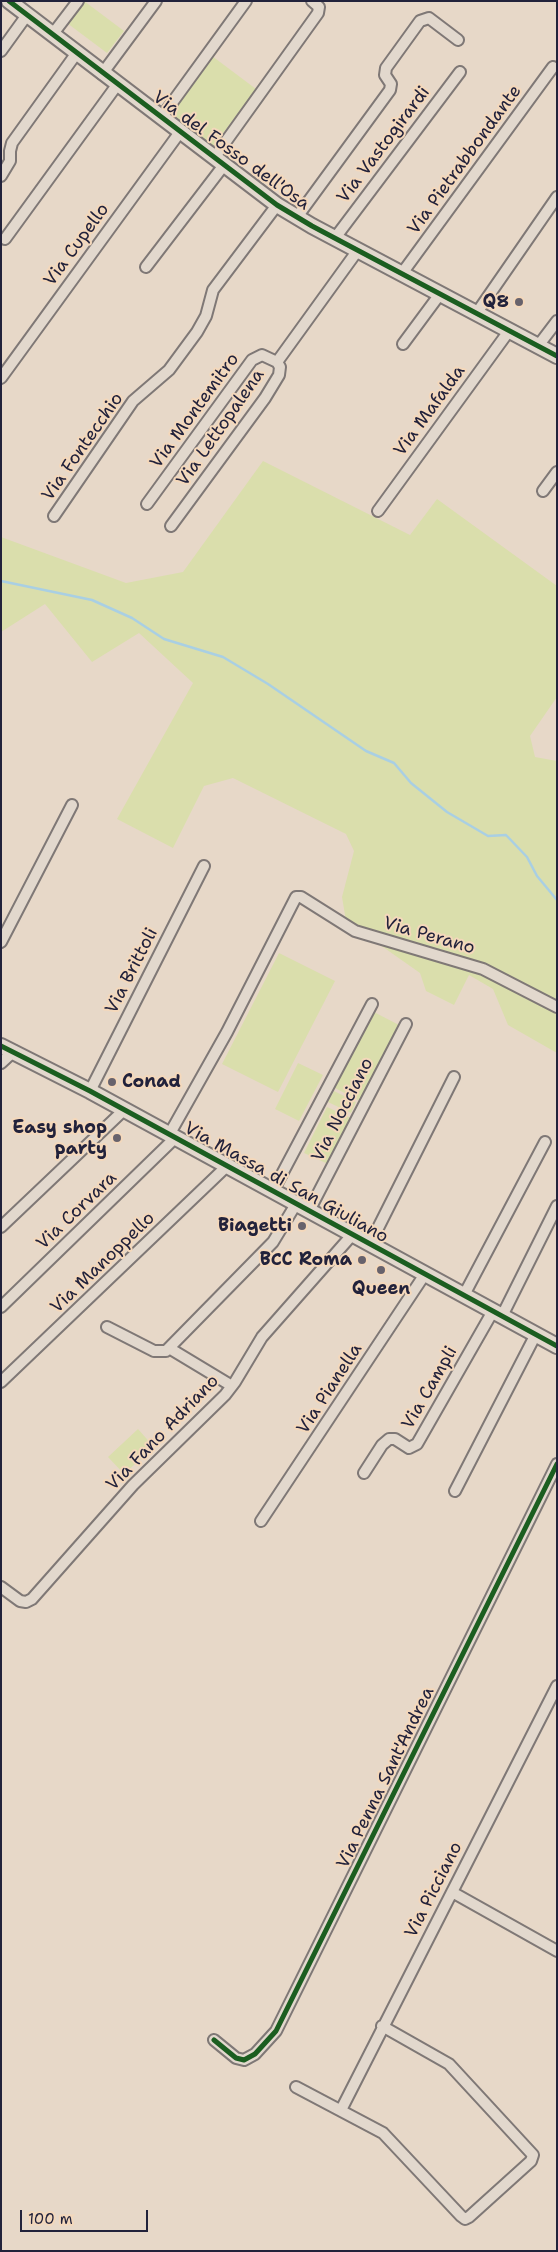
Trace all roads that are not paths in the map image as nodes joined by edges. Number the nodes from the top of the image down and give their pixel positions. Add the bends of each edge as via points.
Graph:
1 (78, 1) edge
2 (156, 1) edge
3 (246, 1) edge
4 (312, 1) edge
5 (12, 2) edge
6 (27, 15) junction
7 (52, 35) junction
8 (458, 40) dead end
9 (1, 51) edge
10 (76, 54) junction
11 (553, 67) dead end
12 (460, 72) dead end
13 (102, 74) junction
14 (117, 84) junction
15 (161, 118) junction
16 (180, 132) junction
17 (219, 161) junction
18 (1, 176) edge
19 (557, 197) edge
20 (277, 206) junction
21 (297, 217) junction
22 (335, 238) junction
23 (5, 239) dead end
24 (358, 250) junction
25 (146, 267) dead end
26 (402, 272) junction
27 (440, 294) junction
28 (476, 314) junction
29 (557, 321) edge
30 (509, 331) junction
31 (403, 344) dead end
32 (538, 346) junction
33 (557, 356) edge
34 (277, 362) junction
35 (1, 378) edge
36 (557, 472) edge
37 (543, 491) dead end
38 (147, 504) dead end
39 (378, 511) dead end
40 (54, 516) dead end
41 (171, 526) dead end
42 (72, 805) dead end
43 (204, 866) dead end
44 (294, 899) joint
45 (1, 942) edge
46 (372, 1004) dead end
47 (557, 1007) edge
48 (406, 1024) dead end
49 (7, 1048) edge
50 (1, 1063) edge
51 (454, 1077) dead end
52 (90, 1092) junction
53 (124, 1110) junction
54 (172, 1136) junction
55 (545, 1142) dead end
56 (227, 1166) junction
57 (273, 1191) junction
58 (296, 1204) junction
59 (557, 1206) edge
60 (309, 1211) junction
61 (1, 1227) edge
62 (352, 1235) junction
63 (370, 1244) junction
64 (425, 1274) junction
65 (464, 1296) junction
66 (1, 1307) edge
67 (498, 1313) junction
68 (106, 1327) dead end
69 (536, 1334) junction
70 (557, 1346) edge
71 (169, 1348) junction
72 (1, 1382) edge
73 (232, 1386) junction
74 (557, 1464) edge
75 (364, 1473) dead end
76 (455, 1491) dead end
77 (261, 1521) dead end
78 (1, 1587) edge
79 (557, 1686) edge
80 (452, 1892) junction
81 (557, 1951) edge
82 (382, 2026) junction
83 (214, 2040) dead end
84 (296, 2087) dead end
85 (341, 2110) junction

1 - 7 street
2 - 13 street
3 - 15 street
4 - 17 street via 318,7 318,13
5 - 6 street, Via del Fosso dell'Osa
6 - 7 street, Via del Fosso dell'Osa
6 - 9 street
7 - 10 street, Via del Fosso dell'Osa
8 - 21 street via 429,18 422,20 386,68 385,75 392,84 390,90
10 - 13 street, Via del Fosso dell'Osa
10 - 18 street via 12,143 10,163
11 - 26 street, Via Pietrabbondante
12 - 22 street, Via Vastogirardi
13 - 14 street, Via del Fosso dell'Osa
14 - 15 street, Via del Fosso dell'Osa
14 - 23 street
15 - 16 street, Via del Fosso dell'Osa
16 - 17 street, Via del Fosso dell'Osa
16 - 35 street, Via Cupello
17 - 20 street, Via del Fosso dell'Osa
17 - 25 street
19 - 28 street
20 - 21 street, Via del Fosso dell'Osa
20 - 40 street, Via Fontecchio via 217,284 203,324 192,340 169,370 129,405
21 - 22 street, Via del Fosso dell'Osa
22 - 24 street, Via del Fosso dell'Osa
24 - 26 street, Via del Fosso dell'Osa
24 - 34 street, Via Lettopalena
26 - 27 street, Via del Fosso dell'Osa
27 - 28 street, Via del Fosso dell'Osa
27 - 31 street
28 - 30 street, Via del Fosso dell'Osa
29 - 32 street
30 - 32 street, Via del Fosso dell'Osa
30 - 39 street, Via Mafalda
32 - 33 street, Via del Fosso dell'Osa
34 - 38 street, Via Montemitro via 262,355 252,360
34 - 41 street, Via Lettopalena via 280,372 270,390
36 - 37 street
42 - 45 street
43 - 52 street, Via Brittoli
44 - 47 street, Via Perano via 302,897 355,931 483,969
44 - 54 street, Via Corvara
46 - 57 street, Via Massa di San Giuliano
48 - 60 street, Via Nocciano
49 - 50 street
49 - 52 street, Via Massa di San Giuliano
51 - 63 street
52 - 53 street, Via Massa di San Giuliano
53 - 54 street, Via Massa di San Giuliano
53 - 61 street
54 - 56 street, Via Massa di San Giuliano
54 - 66 street, Via Corvara via 105,1208
55 - 65 street
56 - 57 street, Via Massa di San Giuliano
56 - 72 street, Via Manoppello
57 - 58 street, Via Massa di San Giuliano
58 - 60 street, Via Massa di San Giuliano
58 - 71 street via 276,1239
59 - 67 street
60 - 62 street, Via Massa di San Giuliano
62 - 63 street, Via Massa di San Giuliano
62 - 73 street, Via Fano Adriano via 264,1334
63 - 64 street, Via Massa di San Giuliano
64 - 65 street, Via Massa di San Giuliano
64 - 77 street, Via Pianella
65 - 67 street, Via Massa di San Giuliano
67 - 69 street, Via Massa di San Giuliano
67 - 75 street, Via Campli via 417,1444 409,1448 395,1439 387,1440
68 - 71 street via 154,1352
69 - 70 street, Via Massa di San Giuliano
69 - 76 street
71 - 73 street
73 - 78 street, Via Fano Adriano via 133,1485 32,1599 20,1601
74 - 83 street, Via Penna Sant'Andrea via 276,2031 255,2054 244,2060
79 - 80 street, Via Picciano
80 - 81 street
80 - 82 street, Via Picciano
82 - 85 street, Via Picciano
82 - 85 street via 449,2064 532,2153 533,2159 465,2219 386,2135
84 - 85 street

